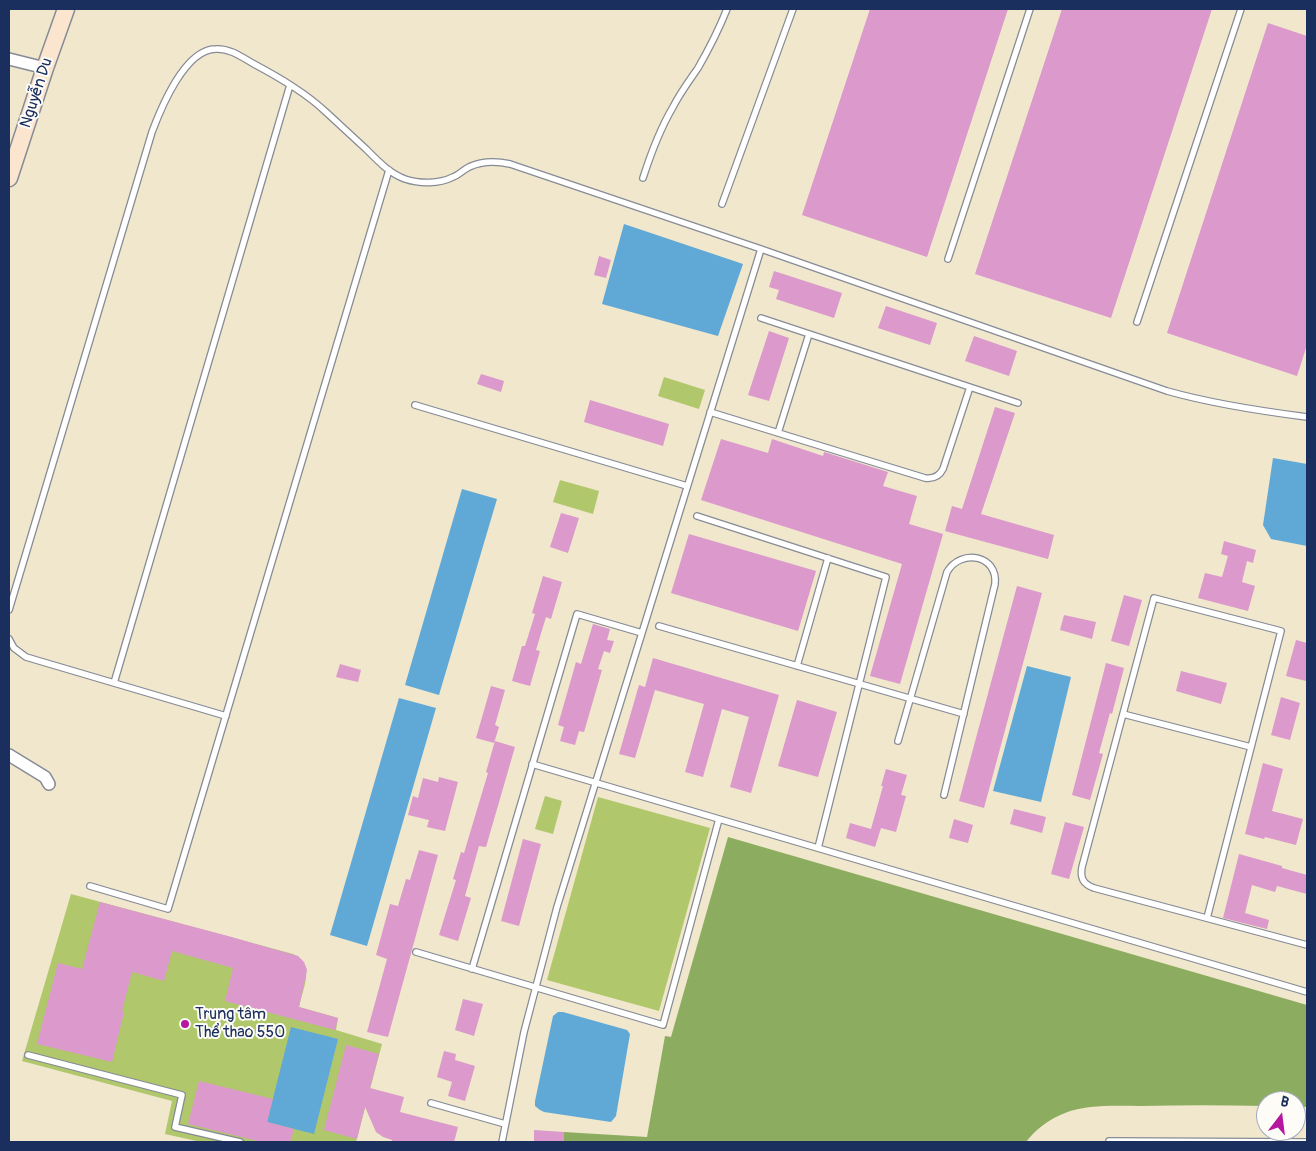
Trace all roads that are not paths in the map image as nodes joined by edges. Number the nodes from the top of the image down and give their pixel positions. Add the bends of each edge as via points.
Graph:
1 (66, 9) edge
2 (727, 9) edge
3 (793, 9) edge
4 (1030, 9) edge
5 (1240, 9) edge
6 (9, 59) edge
7 (45, 68) junction
8 (290, 85) junction
9 (15, 140) edge
10 (389, 170) junction
11 (9, 178) edge
12 (643, 178) dead end
13 (722, 204) dead end
14 (761, 249) junction
15 (948, 259) dead end
16 (761, 318) dead end
17 (1137, 322) dead end
18 (810, 334) junction
19 (970, 387) junction
20 (1018, 403) dead end
21 (415, 405) dead end
22 (710, 412) junction
23 (1307, 417) edge
24 (778, 433) junction
25 (688, 486) junction
26 (697, 516) dead end
27 (828, 558) junction
28 (9, 610) edge
29 (659, 626) dead end
30 (642, 633) junction
31 (9, 639) edge
32 (797, 666) junction
33 (114, 683) junction
34 (860, 684) junction
35 (911, 698) junction
36 (964, 714) junction
37 (1123, 714) junction
38 (226, 716) junction
39 (898, 741) dead end
40 (1251, 747) junction
41 (9, 755) edge
42 (532, 764) junction
43 (596, 783) junction
44 (49, 784) dead end
45 (944, 794) dead end
46 (719, 819) junction
47 (818, 848) junction
48 (90, 886) dead end
49 (1207, 918) junction
50 (1307, 945) edge
51 (416, 952) dead end
52 (472, 968) junction
53 (535, 987) junction
54 (1307, 992) edge
55 (28, 1055) dead end
56 (431, 1103) dead end
57 (506, 1124) junction
58 (1109, 1141) edge
59 (240, 1142) edge
60 (502, 1142) edge
61 (1307, 1142) edge

1 - 7 main road, Nguyễn Du
2 - 12 lane via 707,52 665,122
3 - 13 lane
4 - 15 lane
5 - 17 lane
6 - 7 street
7 - 9 main road, Nguyễn Du
8 - 10 lane via 326,111
8 - 28 lane via 230,51 217,48 196,57 173,85 152,132
8 - 33 lane
9 - 11 main road, Nguyễn Du
10 - 14 lane via 407,180 426,183 455,177 478,164 510,164
10 - 38 lane
14 - 22 lane
14 - 23 lane via 1168,391 1218,404
16 - 18 lane
18 - 19 lane
18 - 24 lane
19 - 20 lane
19 - 24 lane via 943,469 933,478
21 - 25 lane
22 - 24 lane
22 - 25 lane
25 - 30 lane
26 - 27 lane
27 - 32 lane
27 - 34 lane via 886,577
29 - 32 lane
30 - 42 lane via 577,614
30 - 43 lane
31 - 33 lane via 14,648 26,657
32 - 34 lane
33 - 38 lane
34 - 35 lane
34 - 47 lane
35 - 36 lane
35 - 36 lane via 947,572 957,560 967,557 979,559 993,569 995,584
35 - 39 lane
36 - 45 lane
37 - 40 lane
37 - 40 lane via 1154,598 1163,600 1281,631
37 - 49 lane via 1081,877 1094,888
38 - 48 lane via 168,909
40 - 49 lane
41 - 44 street via 45,777
42 - 43 lane
42 - 52 lane
43 - 46 lane
43 - 53 lane
46 - 47 lane
46 - 53 lane via 663,1024
47 - 54 lane
49 - 50 lane
51 - 52 lane
52 - 53 lane
53 - 57 lane
55 - 59 lane via 182,1095 175,1127
56 - 57 lane
57 - 60 lane
58 - 61 lane

